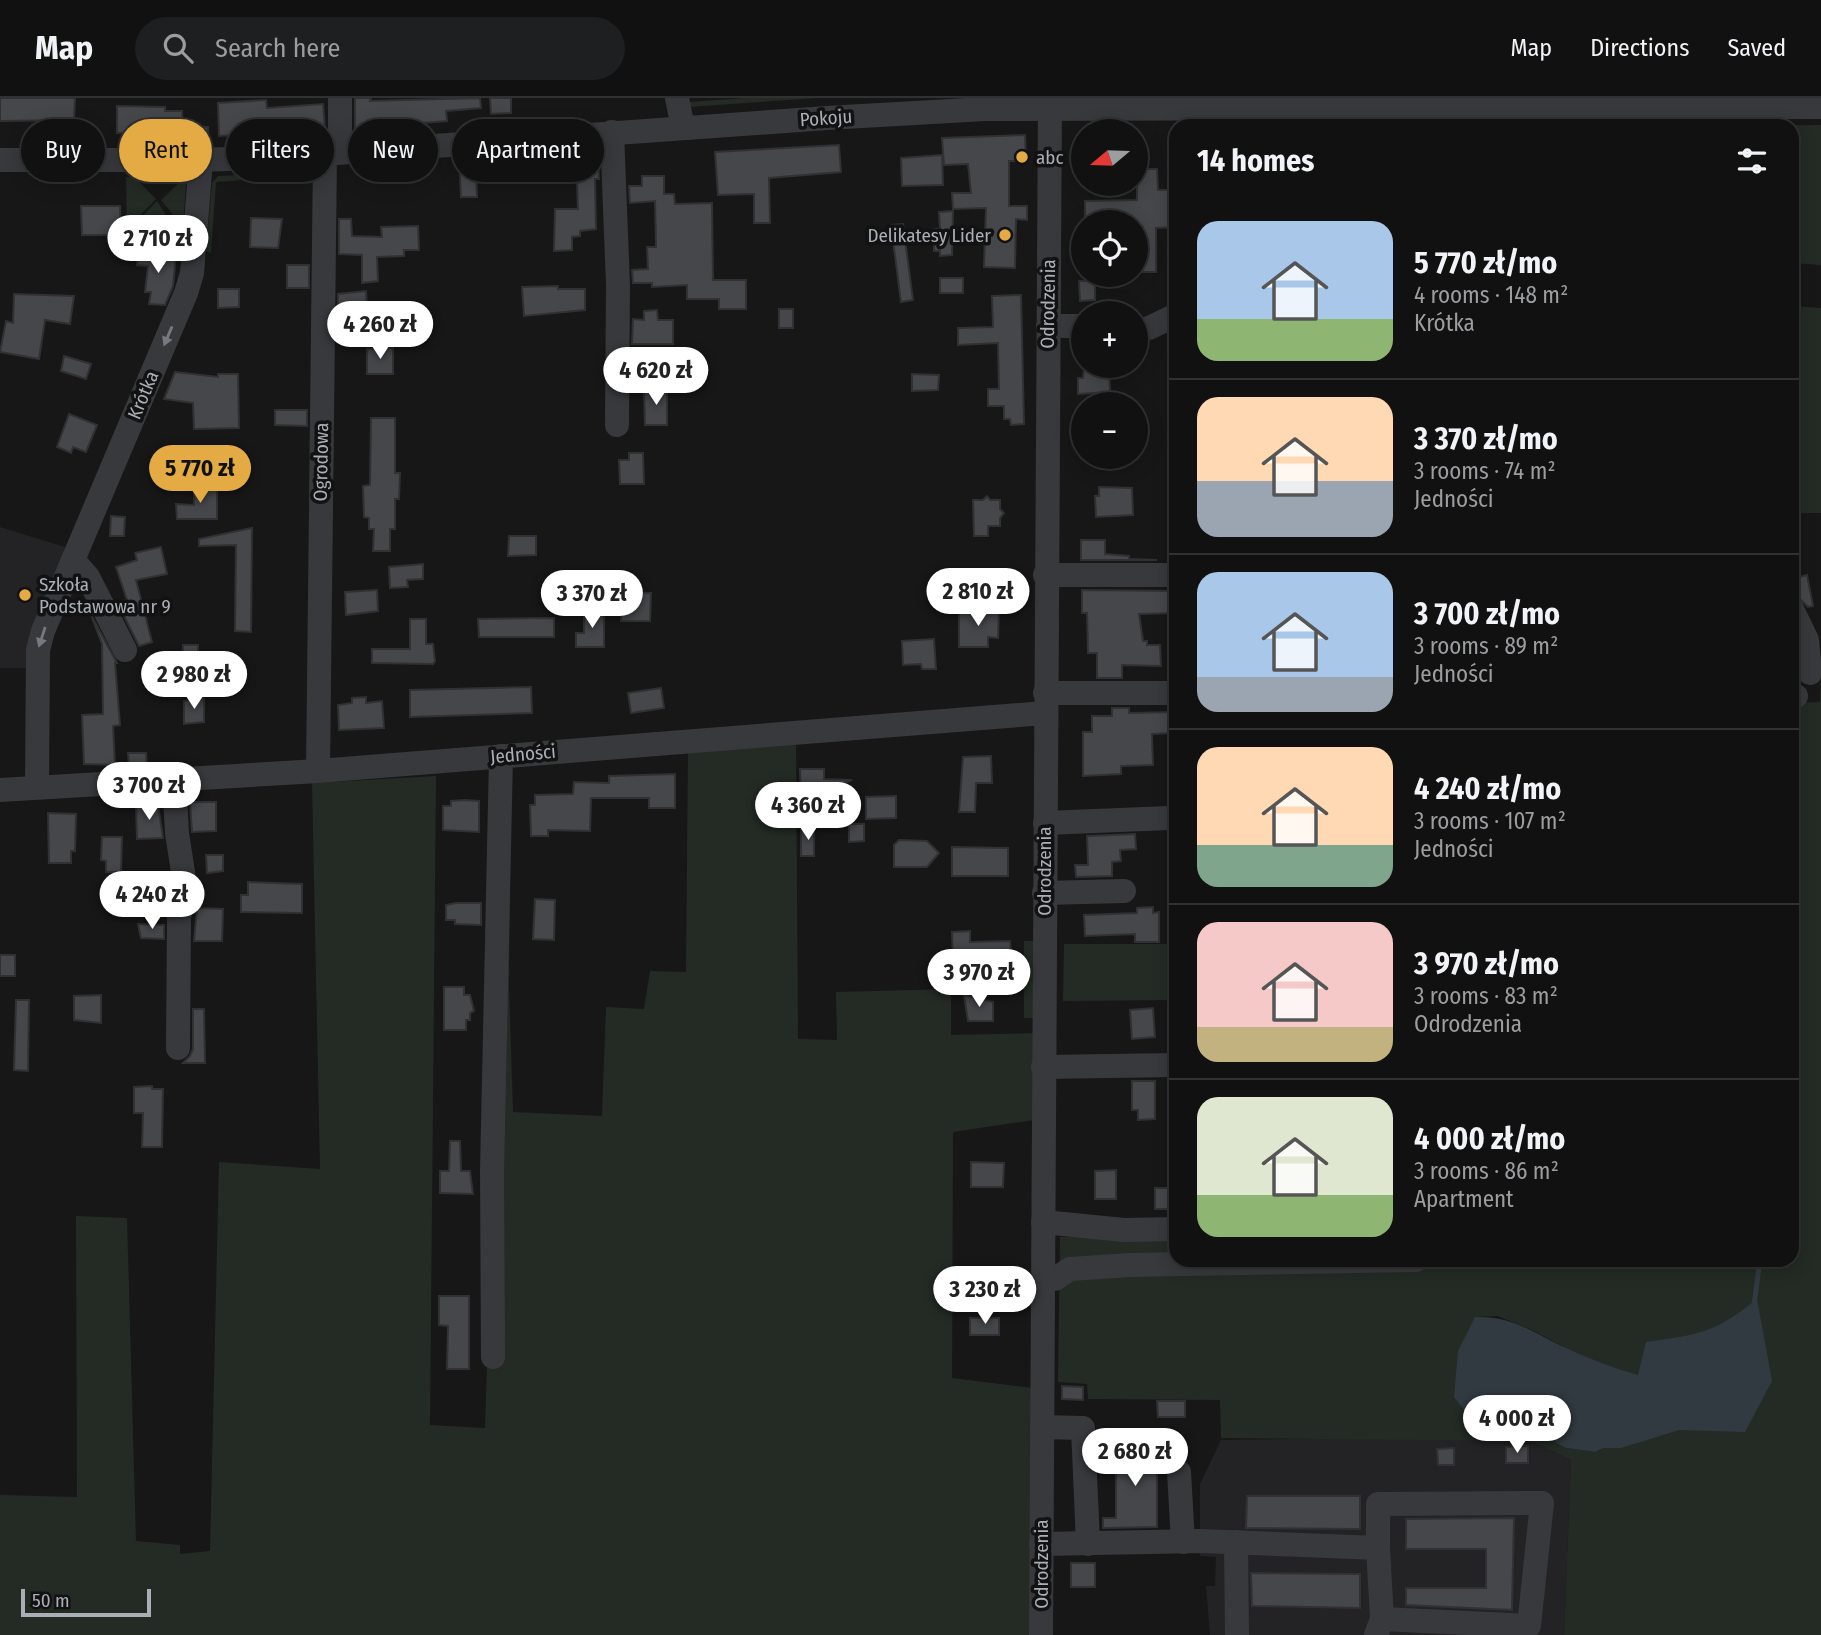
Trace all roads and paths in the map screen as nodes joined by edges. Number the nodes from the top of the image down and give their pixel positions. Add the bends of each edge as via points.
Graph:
1 (340, 98) edge
2 (677, 98) edge
3 (1050, 103) edge
4 (1305, 103) edge
5 (1401, 103) edge
6 (1821, 107) edge
7 (826, 108) edge
8 (1679, 110) edge
9 (1362, 117) edge
10 (682, 128) junction
11 (612, 132) junction
12 (334, 138) edge
13 (334, 152) edge
14 (0, 160) edge
15 (119, 160) edge
16 (199, 182) edge
17 (331, 182) edge
18 (1169, 318) edge
19 (1048, 326) junction
20 (1071, 326) edge
21 (1148, 328) edge
22 (617, 425) dead end
23 (73, 561) junction
24 (1045, 575) junction
25 (1169, 575) edge
26 (1799, 623) edge
27 (125, 650) dead end
28 (1810, 673) dead end
29 (1169, 694) edge
30 (1045, 703) junction
31 (501, 756) junction
32 (318, 771) junction
33 (174, 779) junction
34 (37, 788) junction
35 (0, 790) edge
36 (1169, 818) dead end
37 (1045, 823) junction
38 (1124, 891) dead end
39 (1044, 893) junction
40 (178, 1048) dead end
41 (1169, 1065) edge
42 (1044, 1067) junction
43 (1042, 1222) junction
44 (1169, 1229) edge
45 (1169, 1264) edge
46 (1042, 1281) junction
47 (492, 1357) dead end
48 (1042, 1427) junction
49 (1179, 1472) dead end
50 (1183, 1542) junction
51 (1236, 1542) junction
52 (1041, 1544) junction
53 (1088, 1544) junction
54 (1378, 1548) junction
55 (1379, 1627) edge
56 (1529, 1631) edge
57 (1041, 1635) edge
58 (1237, 1635) edge

1 - 12 street, Ogrodowa
2 - 10 street
3 - 4 street, Pokoju
3 - 7 street, Pokoju
3 - 19 street, Odrodzenia
4 - 9 street, Pokoju
5 - 8 street, Pokoju
5 - 9 street, Pokoju
6 - 8 street, Pokoju
7 - 10 street, Pokoju
10 - 11 street, Pokoju
11 - 13 street, Pokoju
11 - 22 street
14 - 15 street, Pokoju
16 -> 23 street, Krótka via 192,273 186,293
17 - 32 street, Ogrodowa
18 - 21 street
19 - 20 street
19 - 24 street, Odrodzenia
23 - 27 street via 88,578
23 -> 34 street, Krótka via 38,650
24 - 25 street
24 - 30 street, Odrodzenia
26 - 28 street via 1807,640
29 - 30 street, Jedności
30 - 31 street, Jedności
30 - 37 street, Odrodzenia
31 - 32 street, Jedności
31 - 47 street
32 - 33 street, Jedności
33 - 34 street, Jedności
33 - 40 street via 186,892 179,917
34 - 35 street, Jedności
36 - 37 street
37 - 39 street, Odrodzenia
38 - 39 street
39 - 42 street, Odrodzenia
41 - 42 street
42 - 43 street, Odrodzenia
43 - 44 street
43 - 46 street, Odrodzenia
45 - 46 street via 1070,1269
46 - 48 street, Odrodzenia
48 - 52 street, Odrodzenia
48 - 53 street via 1083,1428
49 - 50 street
50 - 51 street
50 - 53 street
51 - 54 street
51 - 58 street
52 - 53 street
52 - 57 street, Odrodzenia
54 - 55 street
54 - 56 street via 1378,1504 1542,1503
55 - 56 street

